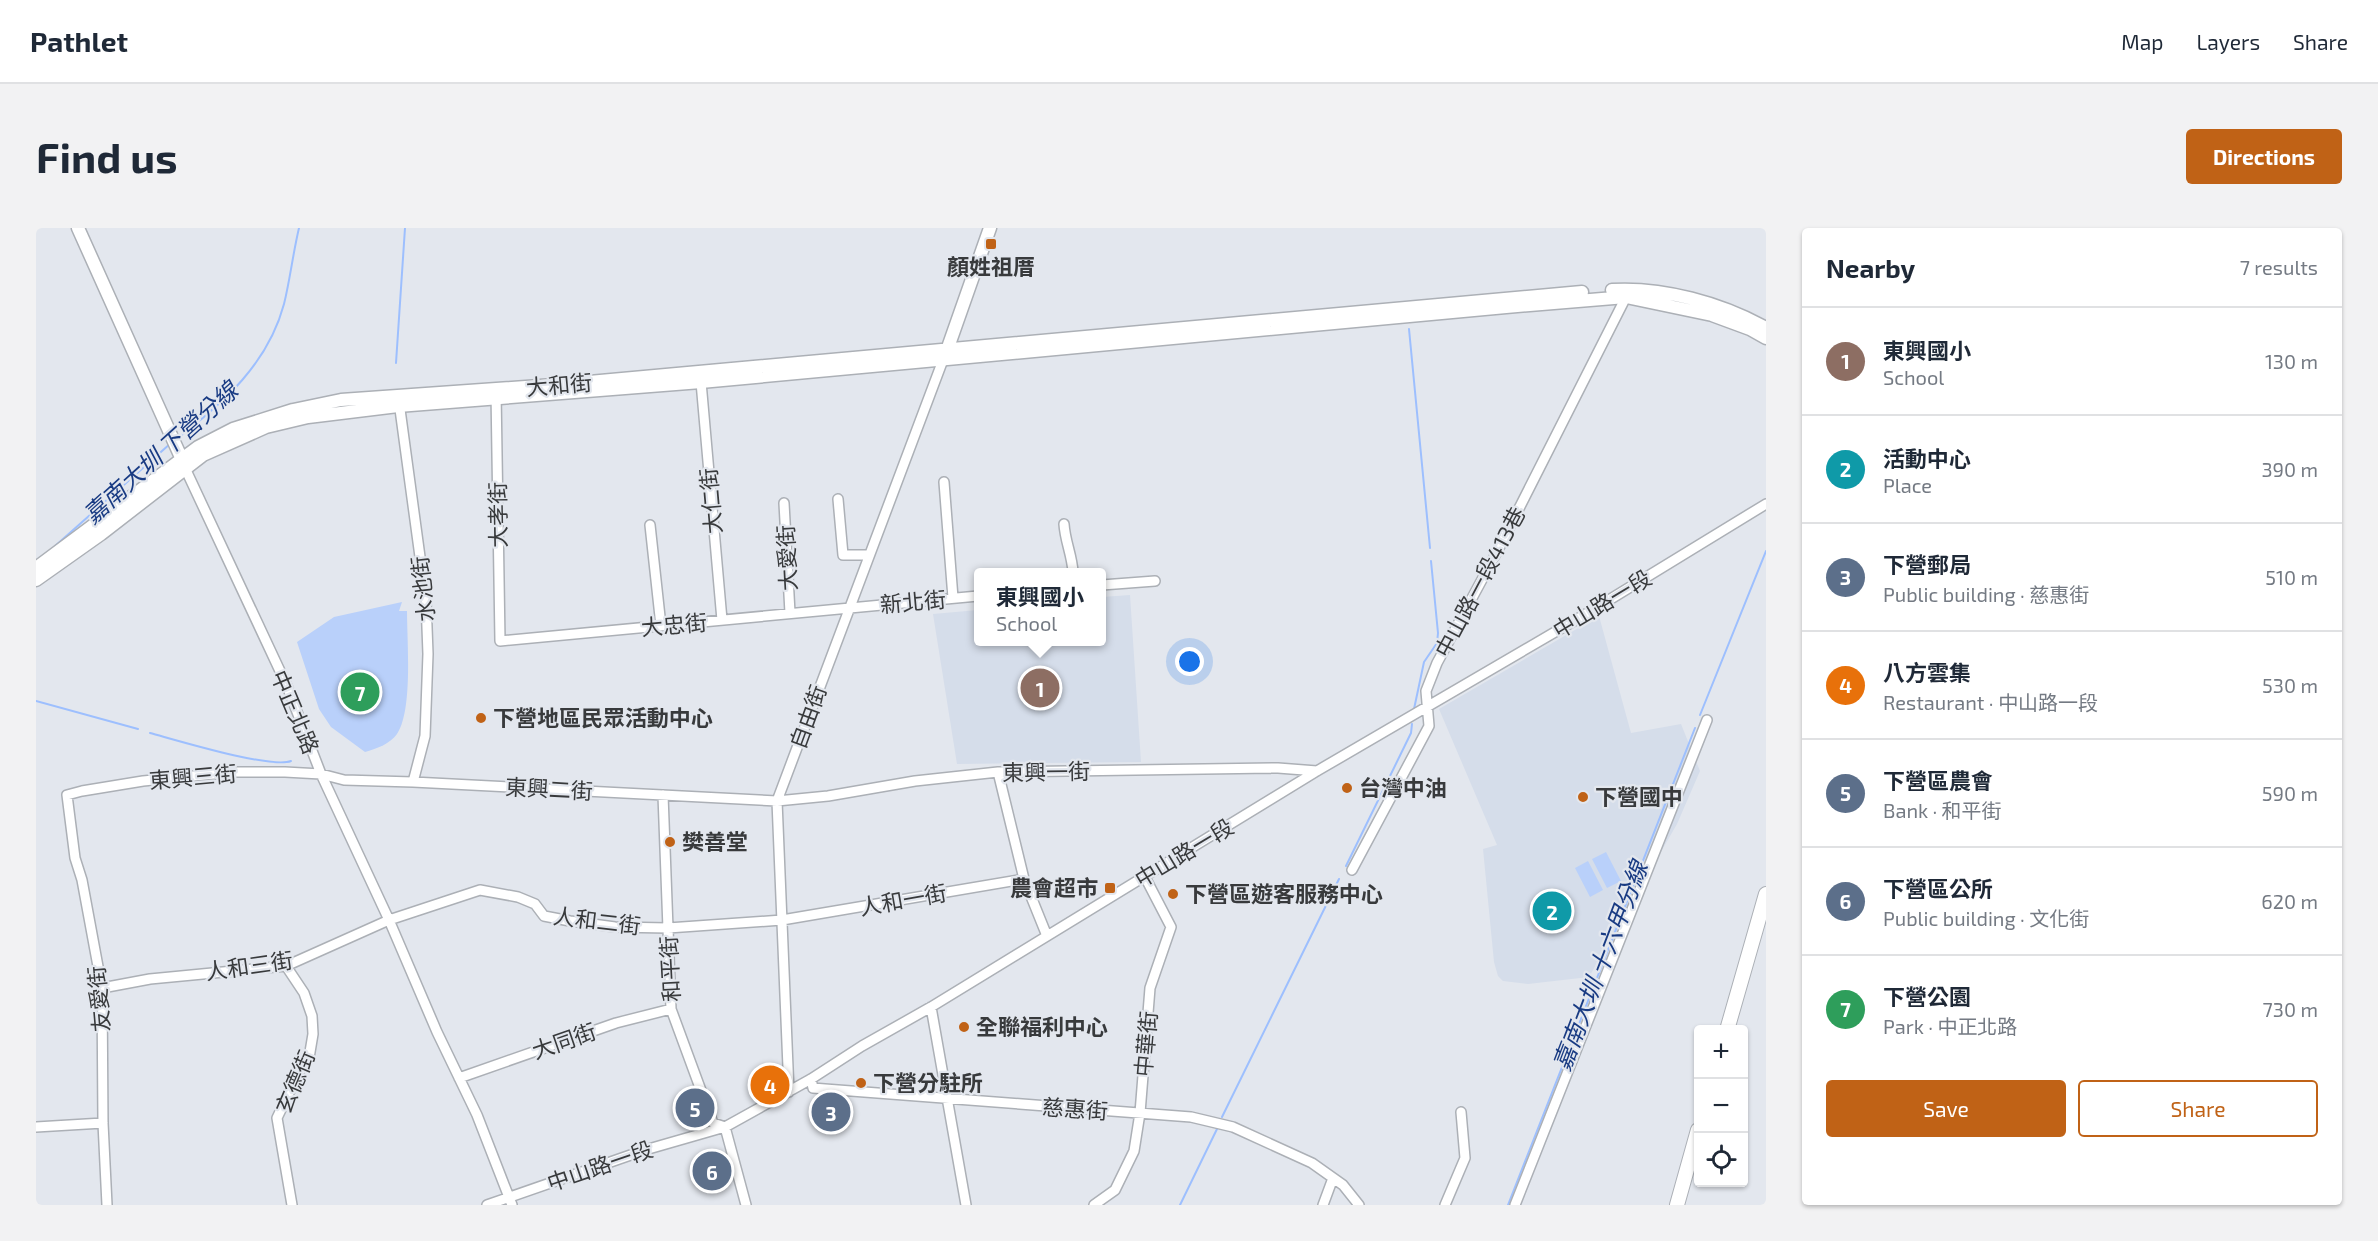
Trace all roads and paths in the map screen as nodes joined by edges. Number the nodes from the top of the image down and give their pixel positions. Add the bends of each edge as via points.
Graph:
1 (78, 228) edge
2 (990, 228) edge
3 (1626, 297) junction
4 (1766, 328) edge
5 (1766, 338) edge
6 (945, 355) junction
7 (701, 382) junction
8 (496, 394) junction
9 (399, 401) junction
10 (181, 458) junction
11 (944, 482) dead end
12 (838, 499) dead end
13 (783, 503) dead end
14 (1766, 504) edge
15 (1064, 524) dead end
16 (650, 525) dead end
17 (868, 555) junction
18 (36, 568) edge
19 (1072, 568) edge
20 (36, 580) edge
21 (1155, 581) dead end
22 (1106, 585) edge
23 (974, 596) edge
24 (953, 598) junction
25 (848, 608) junction
26 (790, 613) junction
27 (722, 620) junction
28 (661, 626) junction
29 (501, 641) joint
30 (1428, 707) junction
31 (1707, 720) dead end
32 (1317, 771) junction
33 (998, 772) junction
34 (321, 774) junction
35 (413, 782) junction
36 (67, 795) joint
37 (663, 795) junction
38 (777, 801) junction
39 (1352, 870) dead end
40 (1145, 877) junction
41 (1024, 879) junction
42 (1766, 894) edge
43 (389, 920) junction
44 (782, 920) junction
45 (668, 928) junction
46 (1047, 936) junction
47 (286, 966) junction
48 (102, 988) junction
49 (931, 1007) junction
50 (671, 1009) junction
51 (1728, 1025) edge
52 (459, 1078) junction
53 (811, 1079) junction
54 (789, 1092) junction
55 (946, 1099) junction
56 (1461, 1112) dead end
57 (1140, 1113) junction
58 (103, 1124) junction
59 (36, 1127) edge
60 (725, 1127) junction
61 (1697, 1133) edge
62 (1333, 1178) junction
63 (1105, 1197) junction
64 (510, 1201) edge
65 (106, 1205) edge
66 (292, 1205) edge
67 (487, 1205) edge
68 (746, 1205) edge
69 (966, 1205) edge
70 (1094, 1205) edge
71 (1112, 1205) edge
72 (1323, 1205) edge
73 (1359, 1205) edge
74 (1444, 1205) edge
75 (1515, 1205) edge
76 (1677, 1205) edge

1 - 10 main road, 中正北路
2 - 6 main road
3 - 5 main road via 1712,315
3 - 6 main road
3 - 30 street, 中山路一段413巷 via 1437,663 1426,691
4 - 6 main road via 1713,305 1632,289 1506,298
6 - 7 main road, 大和街
6 - 8 main road, 大和街
6 - 17 street, 自由街
7 - 8 main road, 大和街
7 - 27 street, 大仁街
8 - 9 main road, 大和街
8 - 29 street, 大孝街
9 - 10 main road, 大和街 via 341,400 293,410 233,429
9 - 35 street, 水池街 via 426,601 428,654 424,736
10 - 18 main road
10 - 20 main road via 101,534
10 - 34 street, 中正北路 via 287,686
11 - 24 street
12 - 17 street via 843,555
13 - 26 street, 大愛街
14 - 30 street, 中山路一段
15 - 19 street
16 - 28 street
17 - 25 street, 自由街
21 - 22 street
23 - 24 street, 新北街
24 - 25 street, 新北街
25 - 26 street, 大忠街
25 - 38 street, 自由街
26 - 27 street, 大忠街
27 - 28 street, 大忠街
28 - 29 street, 大忠街
30 - 32 street, 中山路一段
30 - 39 street, 中山路一段413巷 via 1430,726
31 - 75 street
32 - 33 street, 東興一街 via 1278,768
32 - 40 street, 中山路一段
33 - 38 street, 東興一街
33 - 41 street
34 - 35 street, 東興二街 via 344,780
34 - 36 street, 東興三街 via 234,772 143,781
34 - 43 street, 中正北路
35 - 37 street, 東興二街
36 - 48 street, 友愛街 via 75,858
37 - 38 street, 東興二街
37 - 45 street, 和平街
38 - 44 street, 自由街
40 - 46 street, 中山路一段
40 - 57 street, 中華街 via 1170,927 1151,984
41 - 44 street, 人和一街
41 - 46 street
42 - 51 main road
43 - 45 street, 人和二街 via 480,890 518,897 535,904 544,916 615,927
43 - 47 street, 人和三街
43 - 52 street, 中正北路
44 - 45 street, 人和二街
44 - 54 street, 自由街
45 - 50 street, 和平街
46 - 49 street, 中山路一段
47 - 48 street, 人和三街
47 - 66 street, 玄德街 via 304,993 313,1034 309,1058 298,1072 277,1118
48 - 58 street, 友愛街
49 - 53 street, 中山路一段
49 - 55 street
50 - 52 street, 大同街 via 616,1023
50 - 60 street, 和平街 via 713,1123
52 - 64 street, 中正北路
53 - 54 street, 中山路一段
53 - 55 street, 慈惠街 via 813,1088
54 - 60 street, 中山路一段
55 - 57 street, 慈惠街
55 - 69 street
56 - 74 street via 1465,1158
57 - 62 street, 慈惠街 via 1224,1124 1312,1163
57 - 63 street, 中華街 via 1134,1151 1114,1190
58 - 59 street
58 - 65 street, 友愛街
60 - 64 street, 中山路一段 via 645,1150
60 - 68 street
61 - 76 main road
62 - 72 street
62 - 73 street, 慈惠街
63 - 70 street, 中華街
63 - 71 street
64 - 67 street, 中山路一段

